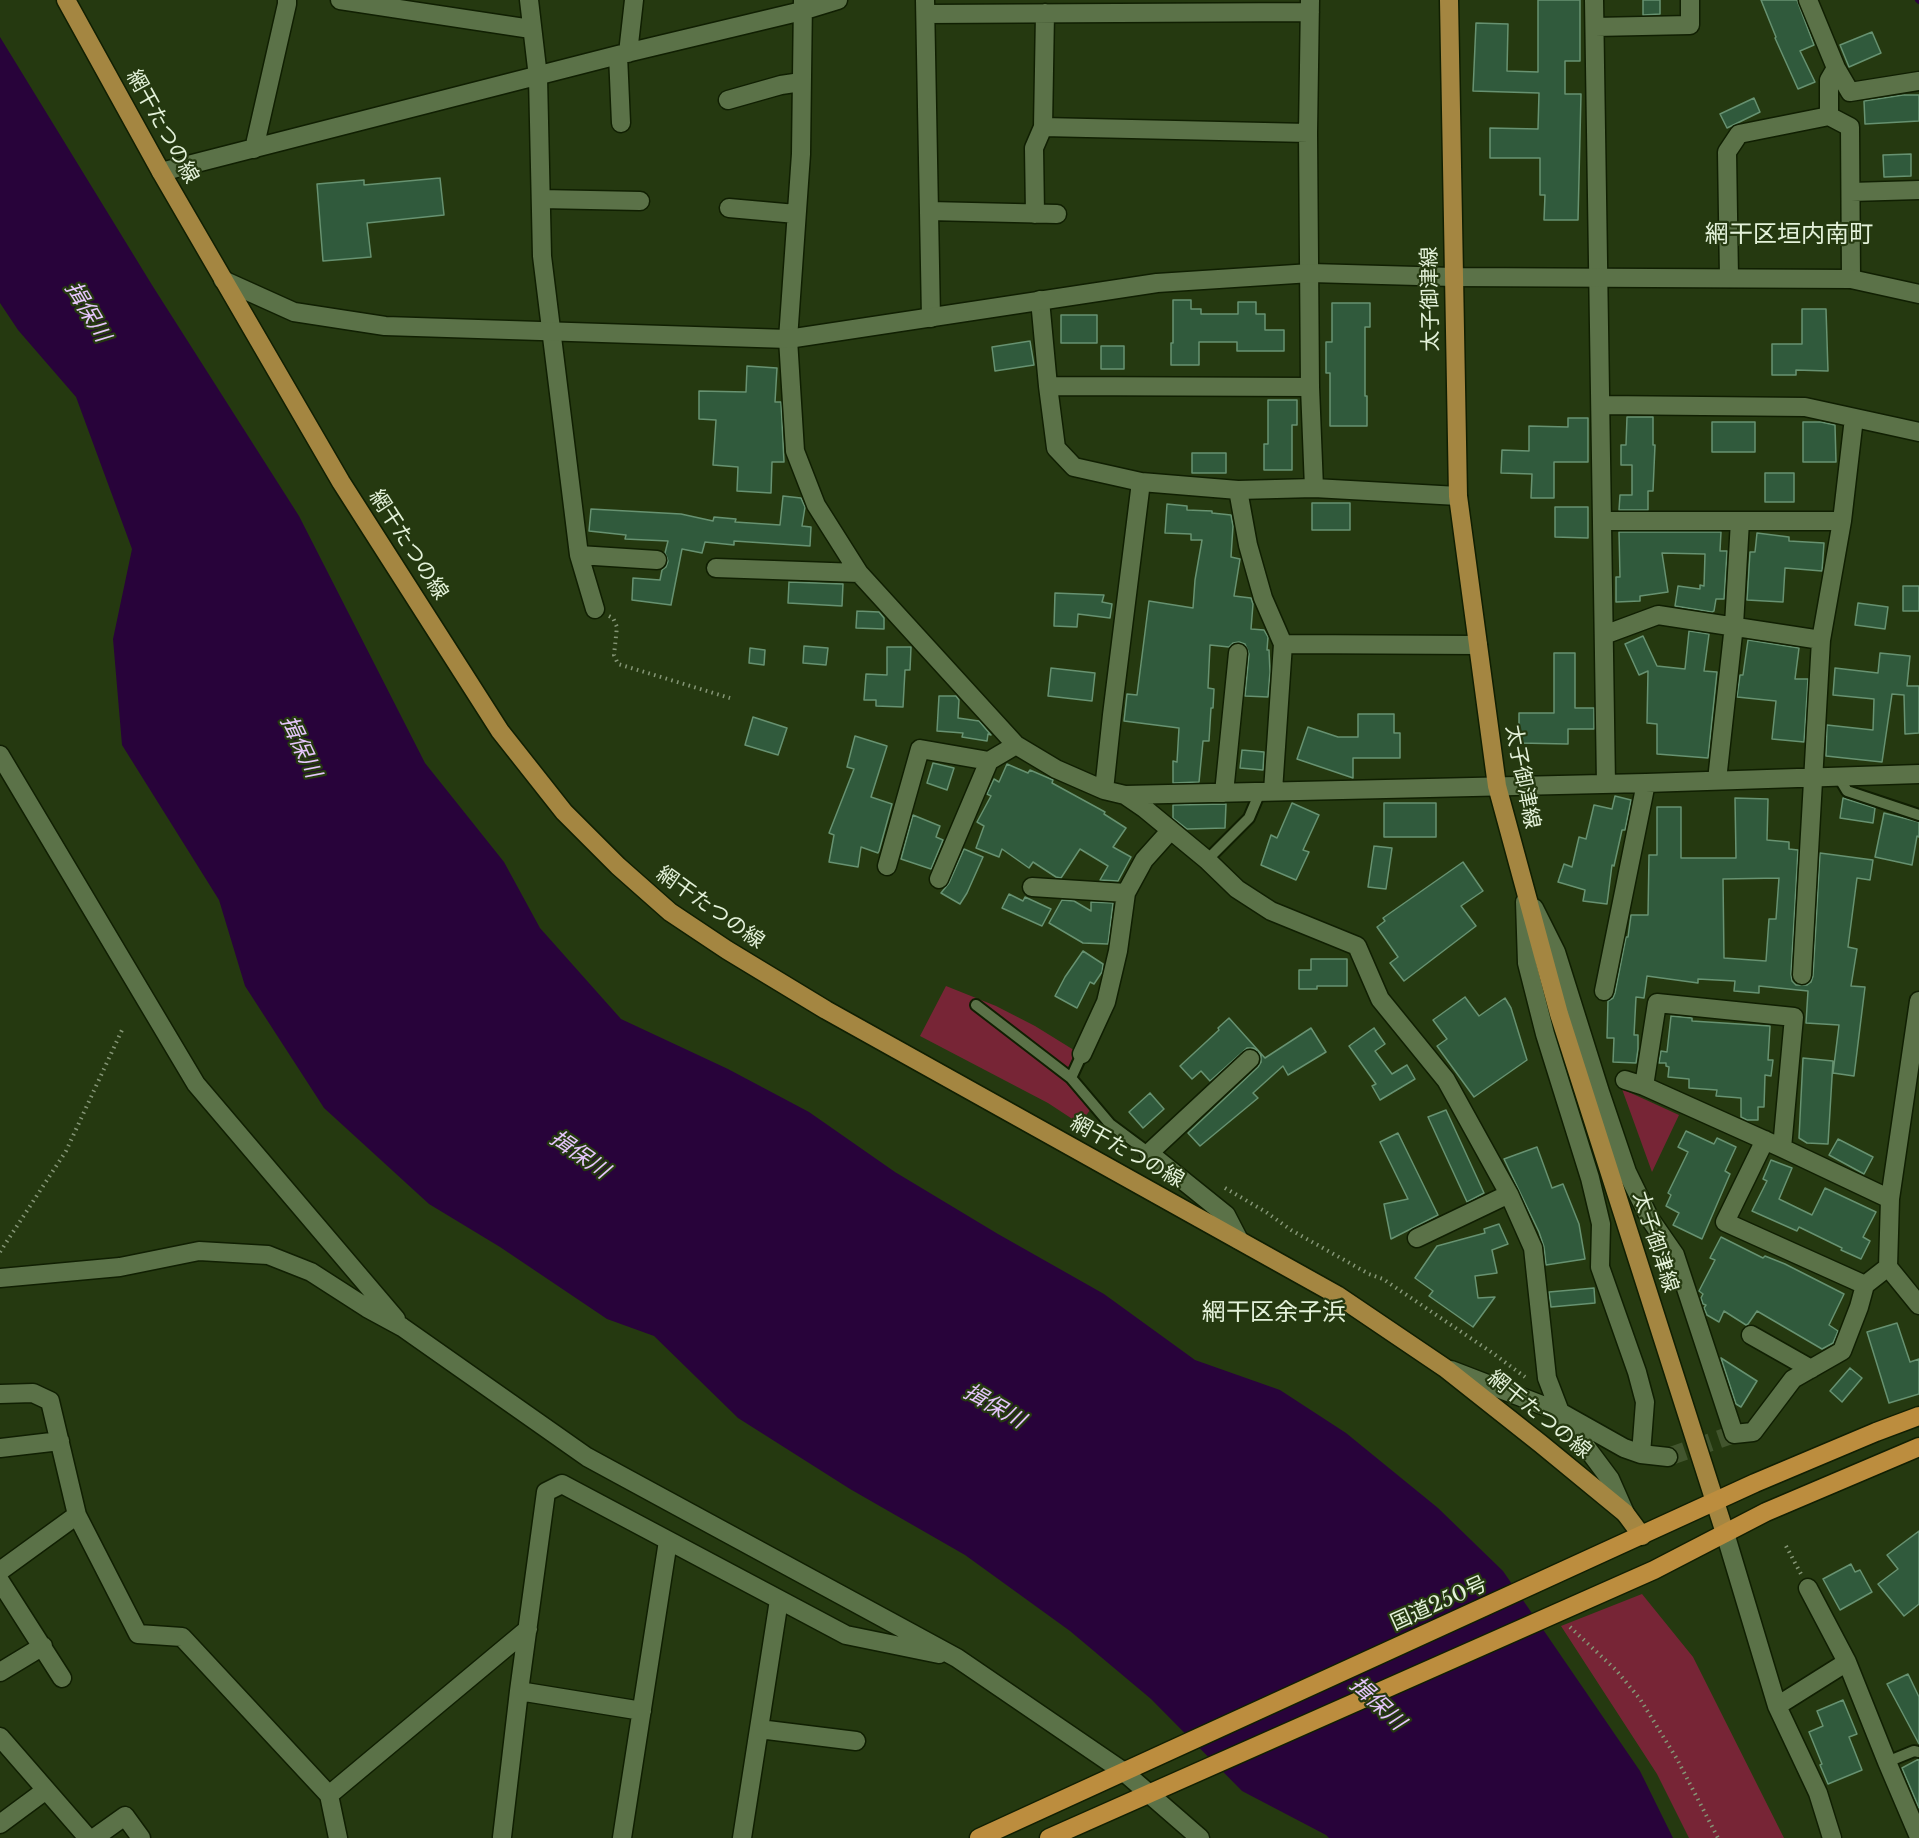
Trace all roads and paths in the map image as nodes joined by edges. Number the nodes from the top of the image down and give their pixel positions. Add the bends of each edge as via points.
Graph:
1 (66, 0) edge
2 (286, 0) edge
3 (340, 0) edge
4 (529, 0) edge
5 (634, 0) edge
6 (838, 0) edge
7 (1449, 0) edge
8 (1594, 0) edge
9 (1690, 0) edge
10 (1808, 0) edge
11 (802, 6) edge
12 (1310, 6) edge
13 (925, 7) edge
14 (1045, 13) junction
15 (1595, 27) junction
16 (531, 29) junction
17 (623, 54) junction
18 (1836, 68) junction
19 (538, 76) junction
20 (1919, 81) edge
21 (801, 82) junction
22 (728, 100) dead end
23 (1829, 116) junction
24 (621, 123) dead end
25 (1043, 127) junction
26 (1308, 133) junction
27 (254, 149) junction
28 (161, 172) junction
29 (1919, 190) edge
30 (1851, 192) junction
31 (541, 199) junction
32 (640, 201) dead end
33 (729, 208) dead end
34 (929, 211) junction
35 (796, 214) junction
36 (1035, 214) junction
37 (1057, 214) dead end
38 (1311, 273) junction
39 (1453, 277) junction
40 (1600, 277) junction
41 (1729, 278) junction
42 (1851, 279) junction
43 (223, 280) junction
44 (1919, 294) edge
45 (1040, 300) junction
46 (931, 318) junction
47 (551, 330) junction
48 (788, 339) junction
49 (1048, 386) junction
50 (1310, 387) junction
51 (1601, 405) junction
52 (1854, 418) junction
53 (1919, 432) edge
54 (1141, 482) junction
55 (1314, 488) junction
56 (1238, 490) junction
57 (1458, 496) junction
58 (1602, 521) junction
59 (1740, 521) junction
60 (1842, 521) junction
61 (579, 555) junction
62 (657, 560) dead end
63 (716, 568) dead end
64 (859, 573) junction
65 (595, 609) joint
66 (1734, 625) junction
67 (1604, 635) junction
68 (1821, 640) junction
69 (1282, 644) junction
70 (1478, 645) junction
71 (1238, 653) dead end
72 (730, 698) dead end
73 (1016, 745) junction
74 (0, 755) edge
75 (989, 760) junction
76 (1919, 774) edge
77 (1838, 777) junction
78 (1812, 778) junction
79 (1717, 780) junction
80 (1646, 783) junction
81 (1606, 784) junction
82 (1497, 786) junction
83 (1104, 789) junction
84 (1267, 792) junction
85 (1224, 793) junction
86 (1125, 795) junction
87 (1919, 814) edge
88 (1170, 831) junction
89 (1207, 860) junction
90 (887, 866) dead end
91 (939, 879) dead end
92 (1032, 887) dead end
93 (1524, 888) junction
94 (1126, 893) junction
95 (1802, 975) dead end
96 (1604, 991) dead end
97 (1919, 1001) edge
98 (976, 1005) dead end
99 (122, 1030) dead end
100 (1082, 1054) joint
101 (1250, 1059) dead end
102 (1071, 1078) junction
103 (1624, 1080) dead end
104 (1644, 1086) junction
105 (1765, 1140) junction
106 (1782, 1148) junction
107 (1149, 1153) junction
108 (1217, 1183) dead end
109 (1509, 1194) junction
110 (1890, 1199) junction
111 (1417, 1238) dead end
112 (1239, 1240) junction
113 (0, 1252) edge
114 (1888, 1267) junction
115 (0, 1278) edge
116 (1865, 1285) junction
117 (1919, 1305) edge
118 (402, 1327) junction
119 (1751, 1335) dead end
120 (1445, 1368) junction
121 (1811, 1369) junction
122 (1528, 1380) dead end
123 (0, 1394) edge
124 (1560, 1412) junction
125 (1919, 1416) edge
126 (60, 1441) junction
127 (0, 1448) edge
128 (1919, 1448) edge
129 (1641, 1454) junction
130 (1668, 1457) tunnel mouth
131 (1715, 1502) junction
132 (1624, 1513) junction
133 (77, 1515) junction
134 (1725, 1533) junction
135 (1634, 1540) junction
136 (668, 1541) junction
137 (1786, 1546) dead end
138 (0, 1570) edge
139 (0, 1581) edge
140 (1808, 1588) joint
141 (779, 1600) junction
142 (1570, 1627) dead end
143 (528, 1629) junction
144 (43, 1646) junction
145 (957, 1658) junction
146 (1847, 1662) junction
147 (0, 1672) edge
148 (62, 1678) dead end
149 (519, 1691) junction
150 (1777, 1706) junction
151 (642, 1711) junction
152 (759, 1729) junction
153 (0, 1737) edge
154 (856, 1741) dead end
155 (1919, 1752) edge
156 (1887, 1762) junction
157 (1132, 1768) junction
158 (46, 1790) junction
159 (1155, 1790) junction
160 (329, 1795) junction
161 (0, 1824) edge
162 (1919, 1837) edge
163 (87, 1838) edge
164 (94, 1838) edge
165 (141, 1838) edge
166 (338, 1838) edge
167 (505, 1838) edge
168 (622, 1838) edge
169 (742, 1838) edge
170 (980, 1838) edge
171 (1049, 1838) edge
172 (1200, 1838) edge
173 (1718, 1838) edge
174 (1832, 1838) edge

1 - 28 main road, 網干たつの線
2 - 27 street
3 - 16 street
4 - 16 street
5 - 17 street
6 - 11 street
7 - 39 main road, 太子御津線
8 - 15 street
9 - 15 street via 1690,25
10 - 18 street
11 - 17 street
11 - 21 street
12 - 14 street
12 - 26 street
13 - 14 street
13 - 34 street
14 - 25 street
15 - 40 street
16 - 19 street
17 - 19 street
17 - 24 street
18 - 20 street via 1850,92
18 - 23 street via 1829,80
19 - 27 street
19 - 31 street
21 - 22 street
21 - 35 street
23 - 30 street via 1850,127
23 - 41 street via 1738,134 1727,152
25 - 26 street
25 - 36 street via 1034,148
26 - 38 street
27 - 28 street
28 - 43 main road, 網干たつの線
29 - 30 street
30 - 42 street
31 - 32 street
31 - 47 street via 542,256
33 - 35 street
34 - 36 street
34 - 46 street
35 - 48 street
36 - 37 street
38 - 39 street
38 - 45 street via 1157,284
38 - 50 street
39 - 40 street
39 - 57 main road, 太子御津線
40 - 41 street
40 - 51 street
41 - 42 street
42 - 44 street
43 - 47 street via 294,312 385,326
43 - 112 main road, 網干たつの線 via 341,482 500,731 564,812 618,866 670,912 727,951
45 - 46 street
45 - 49 street
46 - 48 street
47 - 48 street
47 - 61 street
48 - 64 street via 795,451 816,505
49 - 50 street
49 - 54 street via 1056,448 1074,466
50 - 55 street
51 - 52 street via 1805,407
51 - 58 street
52 - 53 street
52 - 60 street
54 - 56 street
54 - 83 street
55 - 56 street
55 - 57 street
56 - 69 street via 1263,598
57 - 70 main road, 太子御津線
58 - 59 street
58 - 67 street
59 - 60 street
59 - 66 street
60 - 68 street
61 - 62 street
61 - 65 street
63 - 64 street
64 - 73 street
65 - 72 path via 613,618 617,627 614,655 618,664
66 - 67 street via 1658,615
66 - 68 street
66 - 79 street
67 - 81 street
68 - 78 street
69 - 70 street
69 - 84 street
70 - 82 main road, 太子御津線
71 - 85 street
73 - 75 street
73 - 83 street via 1056,769
74 - 118 street via 196,1084
75 - 90 street via 920,749
75 - 91 street
76 - 77 street
77 - 78 street
77 - 87 lane via 1847,791
78 - 79 street
78 - 95 street
79 - 80 street
80 - 81 street
80 - 96 street
81 - 82 street
82 - 84 street
82 - 93 main road, 太子御津線
83 - 86 street
84 - 85 street
84 - 89 lane via 1249,818
85 - 86 street
86 - 88 street
88 - 89 street
88 - 94 street via 1144,860
89 - 109 street via 1237,889 1271,911 1357,946 1380,999 1446,1080
92 - 94 street
93 - 121 street via 1556,952 1628,1172 1650,1219 1675,1255 1734,1434 1753,1432 1793,1379
93 - 129 street via 1527,963 1590,1178 1601,1224 1600,1267 1646,1402
93 - 131 main road, 太子御津線 via 1559,1014
94 - 100 street via 1106,1002
97 - 110 street
98 - 102 lane
99 - 113 path via 66,1151
100 - 102 lane
101 - 107 street
102 - 107 lane via 1110,1124
103 - 104 street
104 - 105 street
104 - 106 street via 1656,1003 1794,1017
105 - 106 street
105 - 116 street via 1725,1222
106 - 110 street
107 - 112 street via 1226,1215
108 - 122 path via 1291,1230 1383,1279
109 - 111 street
109 - 124 street via 1533,1248 1547,1378
110 - 114 street
112 - 120 main road, 網干たつの線 via 1337,1295
114 - 116 street
114 - 117 street
115 - 118 street via 120,1267 199,1251 268,1255 311,1272
116 - 121 street via 1842,1351
118 - 145 street via 587,1457
119 - 121 street
120 - 124 street
120 - 132 main road, 網干たつの線
123 - 126 street via 33,1393 50,1401
124 - 129 street
124 - 132 street via 1610,1479
125 - 131 highway, 国道250号
126 - 127 street
126 - 133 street
128 - 134 highway
129 - 130 street
131 - 134 main road, 太子御津線
131 - 135 highway, 国道250号
132 - 135 main road, 網干たつの線
133 - 138 street
133 - 160 street via 138,1634 182,1637
134 - 150 street
134 - 159 highway via 1654,1570
135 - 157 highway, 国道250号
136 - 141 street
136 - 143 street via 562,1484 546,1492
136 - 151 street
137 - 140 path
139 - 144 street
140 - 146 street
141 - 145 street via 846,1635
141 - 152 street
142 - 173 path via 1616,1670 1640,1699
143 - 149 street
143 - 160 street
144 - 147 street
144 - 148 street
145 - 157 street
146 - 150 street
146 - 156 street
149 - 151 street
149 - 167 street
150 - 174 street via 1818,1792
151 - 168 street
152 - 154 street
152 - 169 street
153 - 158 street
155 - 156 lane
156 - 162 street
157 - 159 street
157 - 170 highway, 国道250号
158 - 161 street
158 - 163 street
159 - 171 highway
159 - 172 street
160 - 166 street
164 - 165 street via 125,1816

